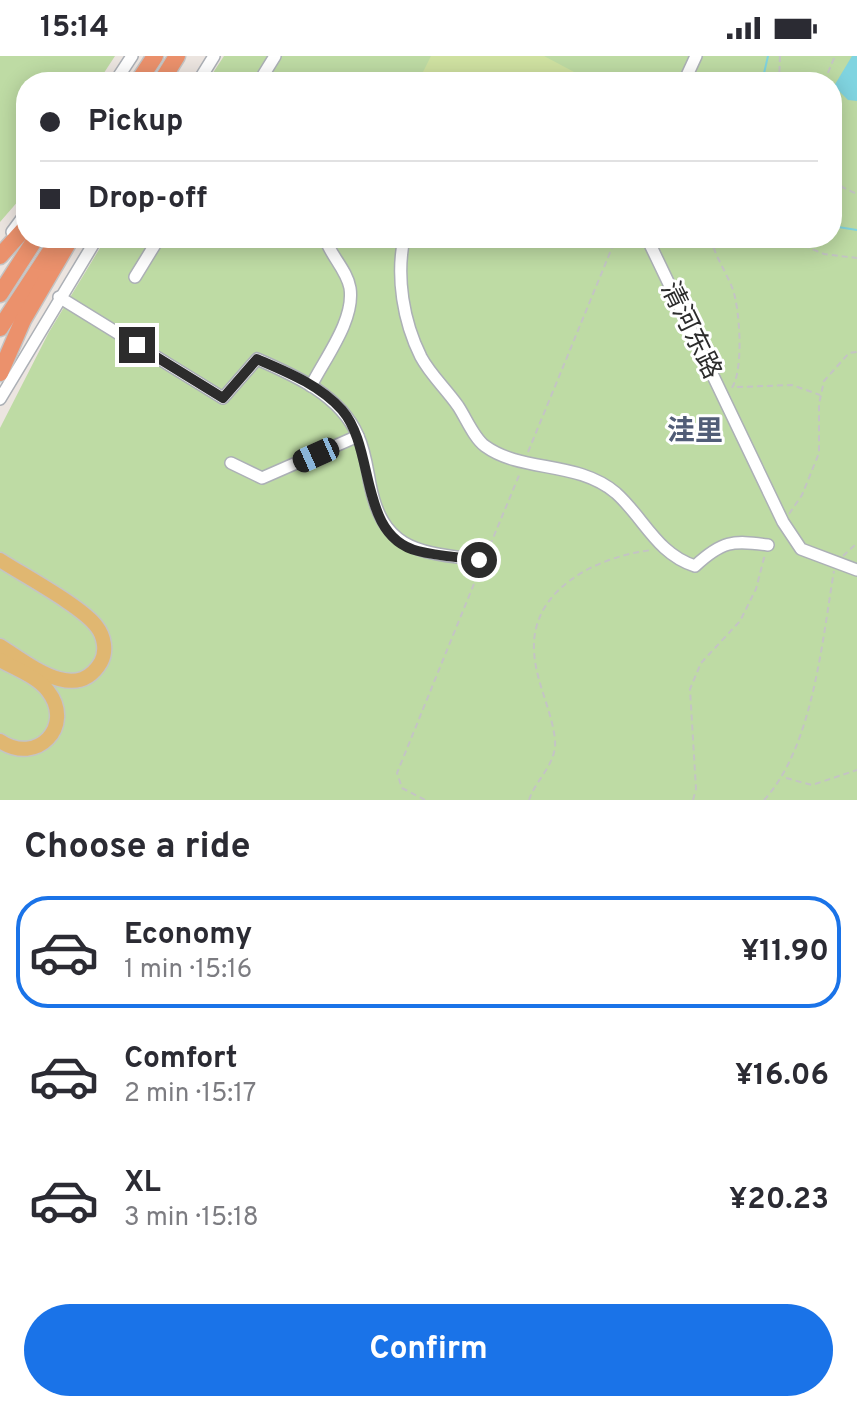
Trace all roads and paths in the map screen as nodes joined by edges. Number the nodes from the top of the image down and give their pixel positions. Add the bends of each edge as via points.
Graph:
1 (16, 226) edge
2 (16, 238) edge
3 (0, 246) edge
4 (30, 248) edge
5 (52, 248) edge
6 (65, 248) edge
7 (91, 248) edge
8 (153, 248) edge
9 (328, 248) edge
10 (402, 248) edge
11 (612, 248) edge
12 (652, 248) edge
13 (715, 248) edge
14 (809, 248) edge
15 (0, 256) edge
16 (857, 258) edge
17 (135, 277) dead end
18 (0, 294) edge
19 (59, 297) junction
20 (0, 328) edge
21 (857, 352) edge
22 (0, 373) edge
23 (311, 386) junction
24 (735, 386) junction
25 (821, 395) junction
26 (724, 397) junction
27 (0, 399) edge
28 (358, 436) junction
29 (231, 463) dead end
30 (524, 463) junction
31 (783, 522) junction
32 (857, 543) edge
33 (768, 545) joint
34 (665, 549) junction
35 (0, 560) edge
36 (479, 560) dead end
37 (836, 563) junction
38 (857, 570) edge
39 (0, 646) edge
40 (0, 660) edge
41 (0, 741) edge
42 (857, 770) edge
43 (784, 778) junction
44 (425, 800) edge
45 (529, 800) edge
46 (693, 800) edge
47 (764, 800) edge

1 - 3 street
2 - 15 highway
4 - 18 highway
5 - 20 highway
6 - 22 highway via 23,320
7 - 19 street
8 - 17 street
9 - 23 street via 350,286 349,311
10 - 30 street via 406,315 422,358 484,445
11 - 30 path
12 - 26 street, 清河东路
13 - 24 path via 735,294 740,334
14 - 16 path
19 - 23 street via 223,398 257,359
19 - 27 street
21 - 25 path via 849,353 824,381
23 - 28 street via 342,410
24 - 25 path via 792,385
24 - 26 path
25 - 31 path via 819,453 802,495
26 - 31 street, 清河东路
28 - 29 street via 262,478
28 - 36 street via 379,519 394,536 415,551
30 - 34 street via 557,466 594,480 616,494
30 - 44 path via 397,773 402,788
31 - 37 street, 清河东路 via 801,549
32 - 37 path
33 - 34 street via 740,541 717,546 695,566 676,560
33 - 46 path via 740,621 701,663 690,689
34 - 45 path via 599,563 559,588 539,617 534,650 555,741 551,763
35 - 39 main road via 90,619 105,650 93,672 72,682 55,679
37 - 38 street
37 - 43 path via 809,704
40 - 41 main road via 46,687 58,720 47,742 36,747 22,750
42 - 43 path via 812,785
43 - 47 path

